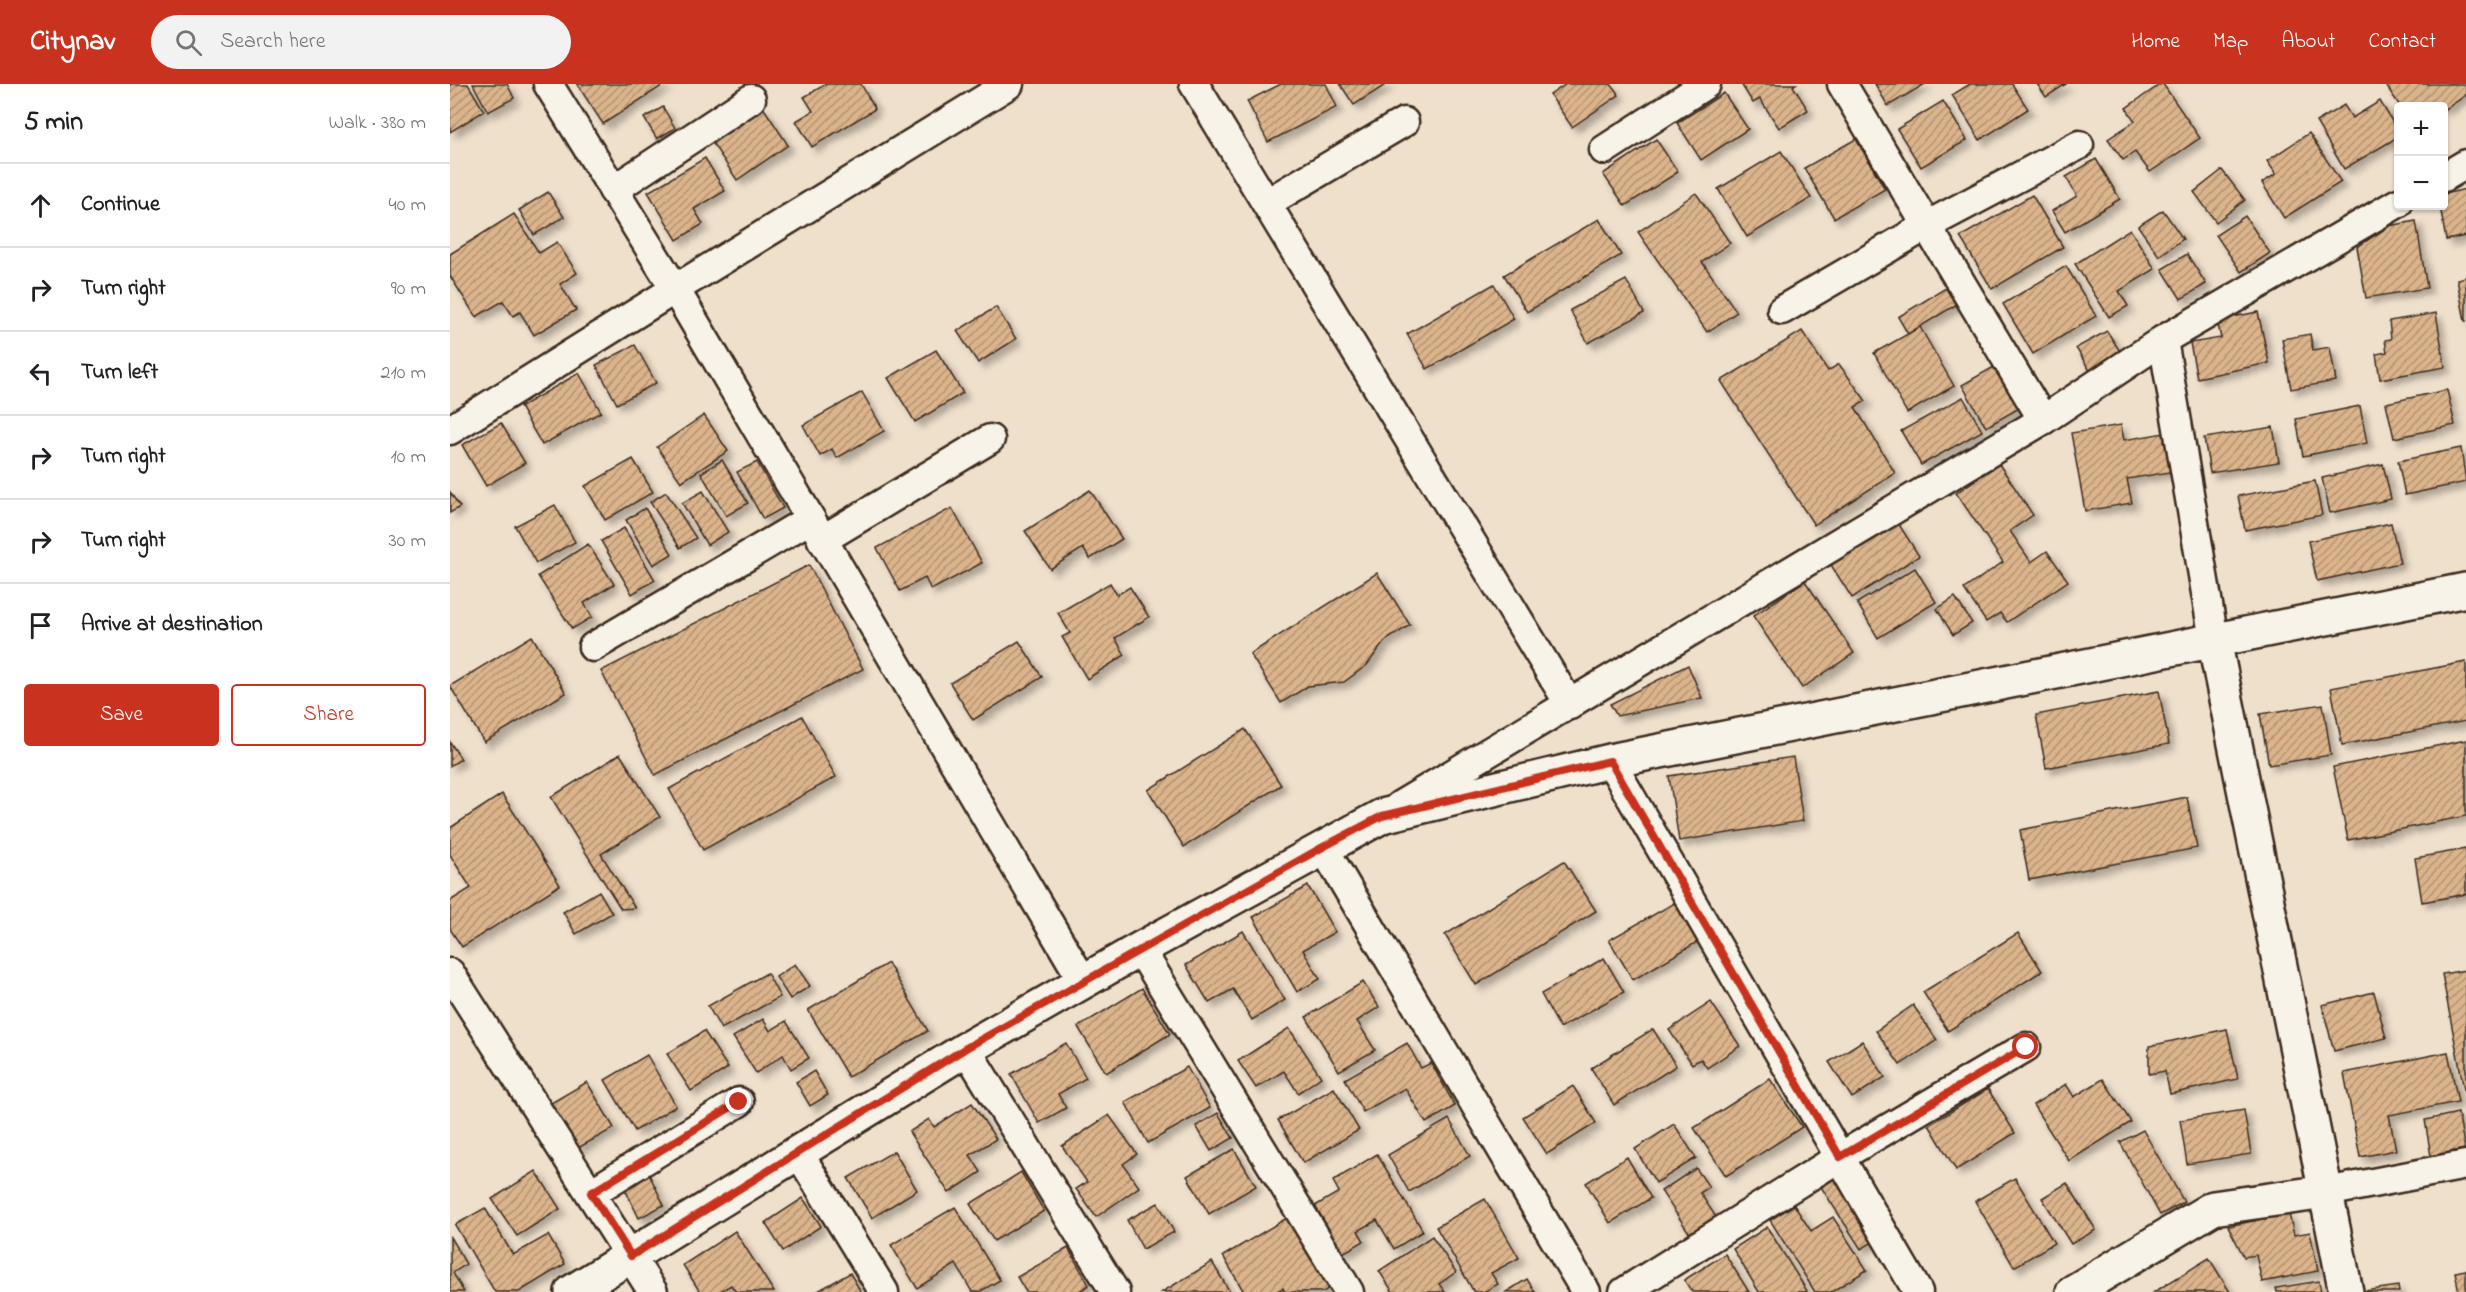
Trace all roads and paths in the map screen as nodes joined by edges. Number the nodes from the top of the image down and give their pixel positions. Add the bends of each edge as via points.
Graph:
1 (548, 84) edge
2 (1010, 84) edge
3 (1194, 84) edge
4 (1706, 84) edge
5 (1842, 84) edge
6 (751, 99) dead end
7 (1404, 122) dead end
8 (2079, 145) dead end
9 (1604, 150) dead end
10 (2466, 164) edge
11 (2448, 175) edge
12 (613, 190) junction
13 (1267, 203) junction
14 (2394, 205) edge
15 (1926, 226) junction
16 (675, 289) junction
17 (1782, 310) dead end
18 (2163, 340) junction
19 (2043, 420) junction
20 (450, 430) edge
21 (990, 439) dead end
22 (816, 529) junction
23 (2466, 590) edge
24 (2214, 640) junction
25 (592, 647) dead end
26 (1570, 705) junction
27 (1610, 761) junction
28 (1382, 816) junction
29 (1323, 847) junction
30 (1140, 949) junction
31 (450, 973) edge
32 (1083, 981) junction
33 (2026, 1047) dead end
34 (966, 1048) junction
35 (739, 1102) dead end
36 (798, 1152) junction
37 (1840, 1157) junction
38 (2466, 1165) edge
39 (2326, 1192) junction
40 (591, 1193) junction
41 (631, 1256) junction
42 (572, 1292) edge
43 (653, 1292) edge
44 (884, 1292) edge
45 (1115, 1292) edge
46 (1349, 1292) edge
47 (1586, 1292) edge
48 (1624, 1292) edge
49 (1918, 1292) edge
50 (2073, 1292) edge
51 (2346, 1292) edge

1 - 12 street
2 - 16 street
3 - 13 street
4 - 9 street
5 - 15 street
6 - 12 street
7 - 13 street
8 - 15 street
10 - 11 street
12 - 16 street
13 - 26 street
14 - 18 street
15 - 17 street
15 - 19 street
16 - 20 street
16 - 22 street
18 - 19 street
18 - 24 street
19 - 26 street
21 - 22 street
22 - 25 street
22 - 32 street
23 - 24 street
24 - 27 street
24 - 39 street
26 - 28 street
27 - 28 street
27 - 37 street
28 - 29 street
29 - 30 street
29 - 47 street
30 - 32 street
30 - 46 street
31 - 40 street
32 - 34 street
33 - 37 street
34 - 36 street
34 - 45 street
35 - 40 street
36 - 41 street
36 - 44 street
37 - 48 street
37 - 49 street
38 - 39 street
39 - 50 street via 2213,1208
39 - 51 street
40 - 41 street
41 - 42 street
41 - 43 street

